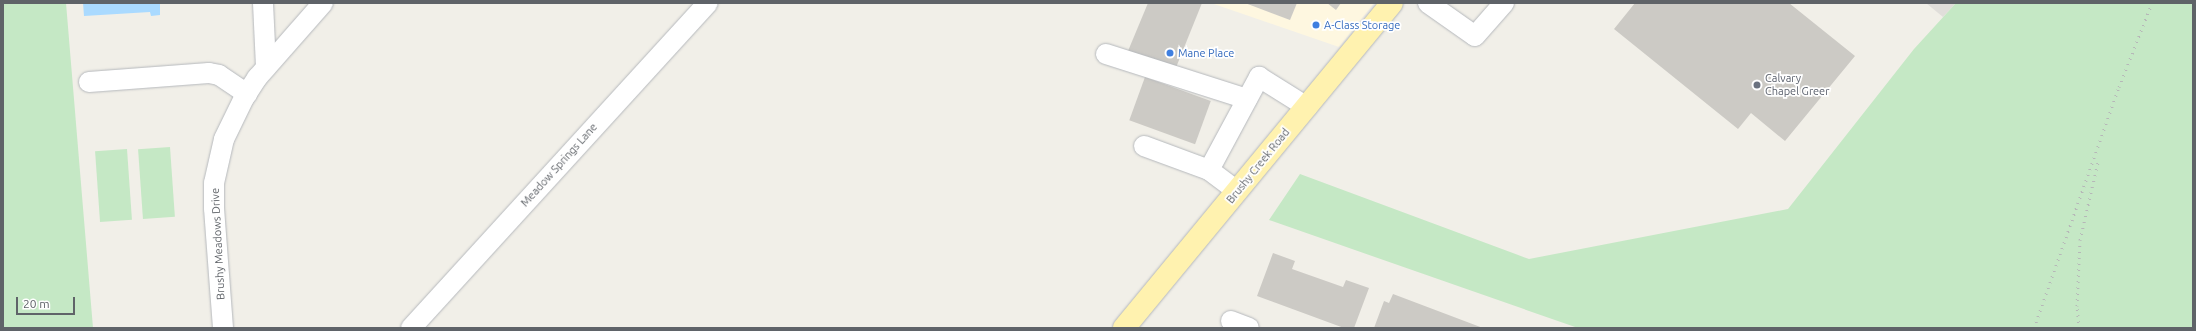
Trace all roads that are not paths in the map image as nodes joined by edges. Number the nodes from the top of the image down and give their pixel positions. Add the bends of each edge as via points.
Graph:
1 (263, 3) edge
2 (323, 3) edge
3 (708, 3) edge
4 (1392, 3) edge
5 (1428, 3) edge
6 (1504, 3) edge
7 (1106, 54) dead end
8 (266, 67) junction
9 (89, 82) dead end
10 (247, 94) junction
11 (1247, 99) junction
12 (1307, 107) junction
13 (1144, 146) dead end
14 (1208, 170) junction
15 (1237, 191) junction
16 (223, 328) edge
17 (411, 328) edge
18 (1124, 328) edge

1 - 8 street
2 - 8 street, Brushy Meadows Drive
3 - 17 street, Meadow Springs Lane
4 - 12 main road, Brushy Creek Road
5 - 6 street via 1475,36
7 - 11 street
8 - 10 street, Brushy Meadows Drive
9 - 10 street via 209,73 219,75
10 - 16 street, Brushy Meadows Drive via 224,139 214,183
11 - 12 street via 1259,77
11 - 14 street
12 - 15 main road, Brushy Creek Road
13 - 14 street
14 - 15 street
15 - 18 main road, Brushy Creek Road

